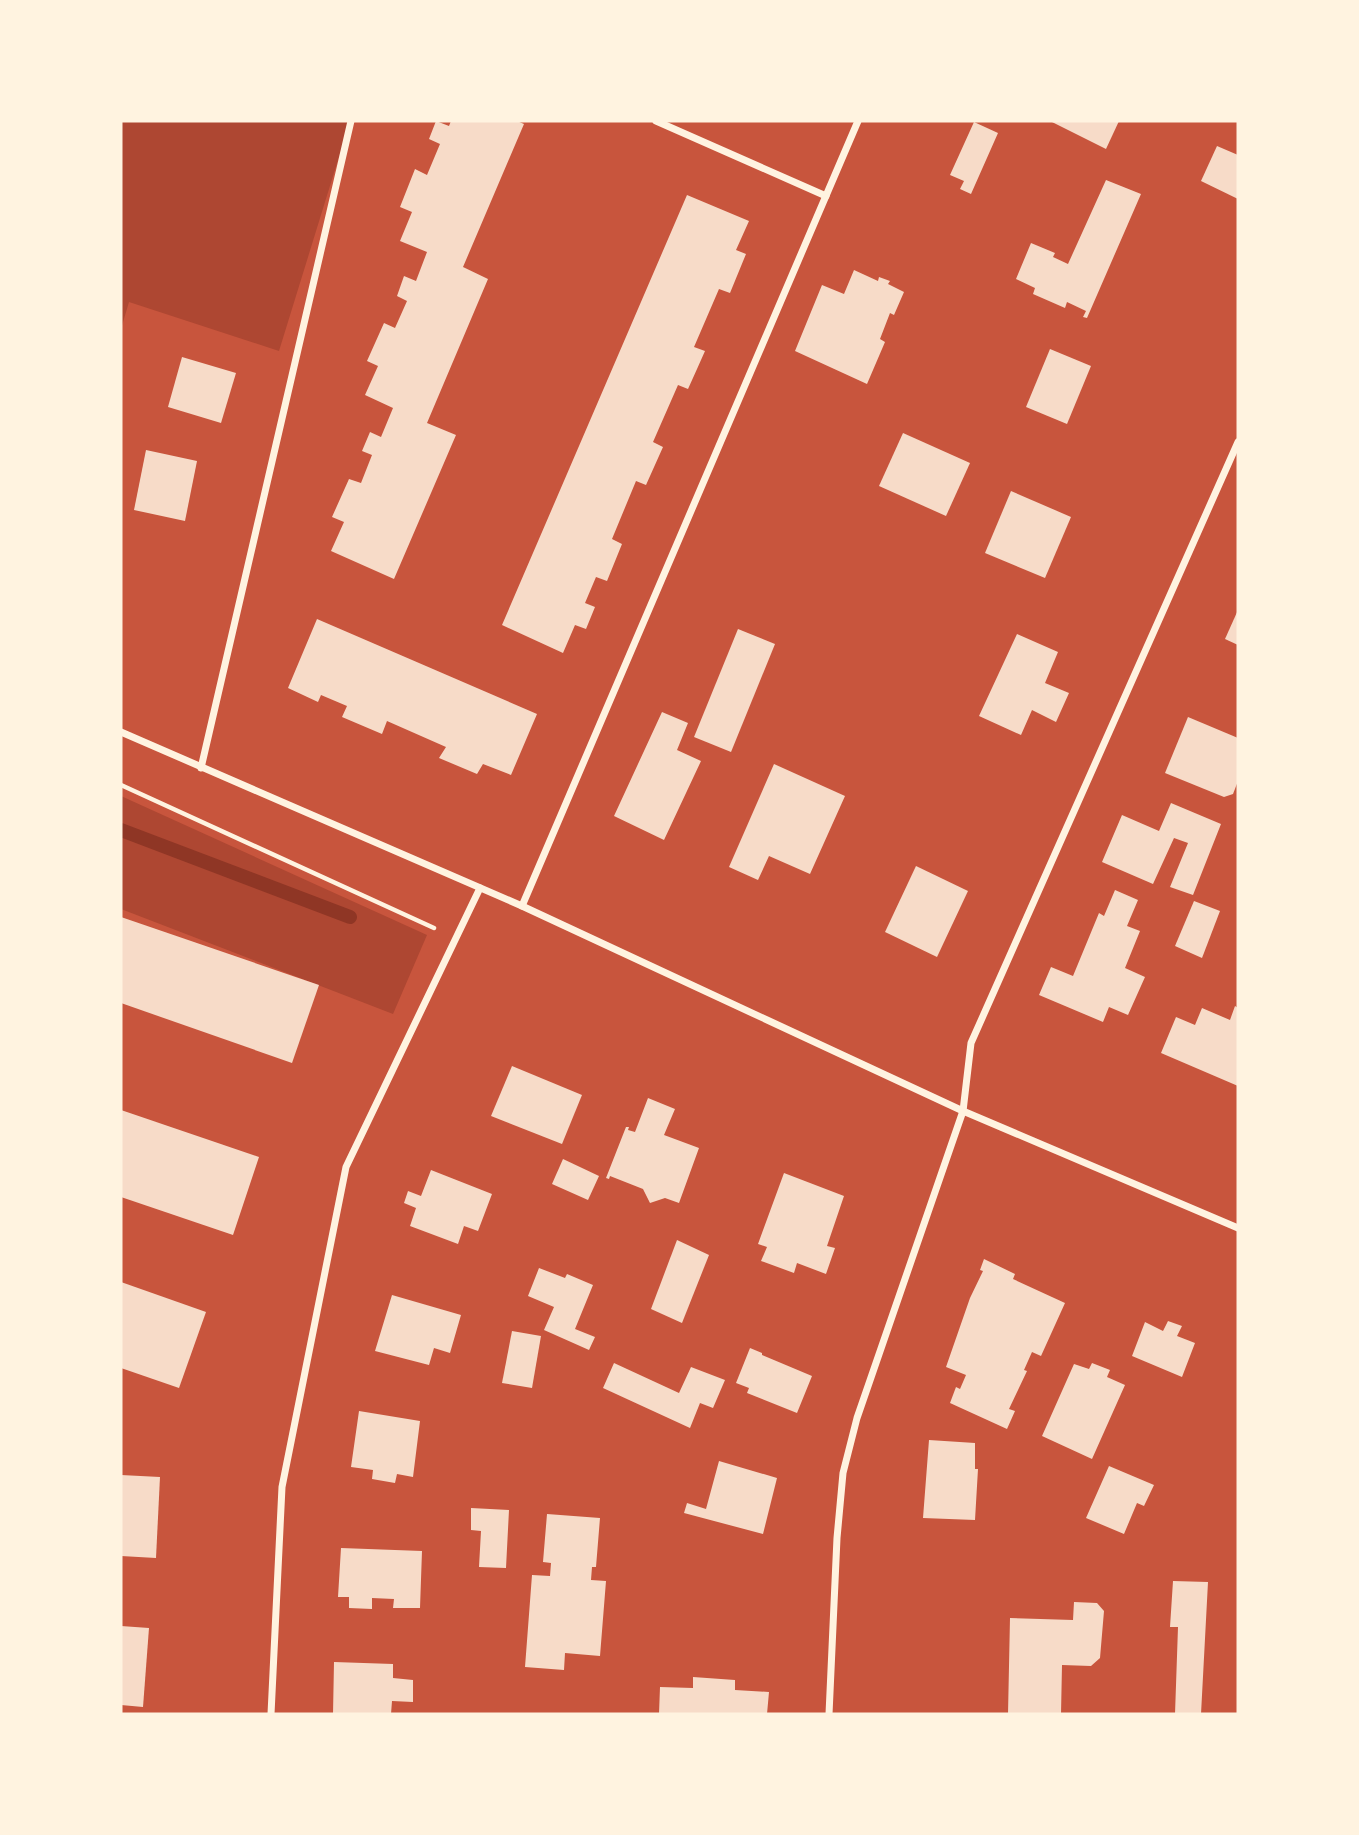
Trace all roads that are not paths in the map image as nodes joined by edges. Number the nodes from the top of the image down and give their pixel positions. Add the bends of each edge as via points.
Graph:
1 (351, 121) edge
2 (656, 121) edge
3 (859, 121) edge
4 (826, 196) junction
5 (1238, 442) edge
6 (121, 732) edge
7 (201, 768) junction
8 (480, 888) junction
9 (522, 906) junction
10 (963, 1111) junction
11 (1238, 1228) edge
12 (271, 1714) edge
13 (830, 1714) edge

1 - 7 street
2 - 4 street
3 - 4 street
4 - 9 street
5 - 10 street via 971,1043
6 - 7 street
7 - 8 street
8 - 9 street
8 - 12 street via 346,1167 282,1487
9 - 10 street
10 - 11 street
10 - 13 street via 857,1418 843,1474

